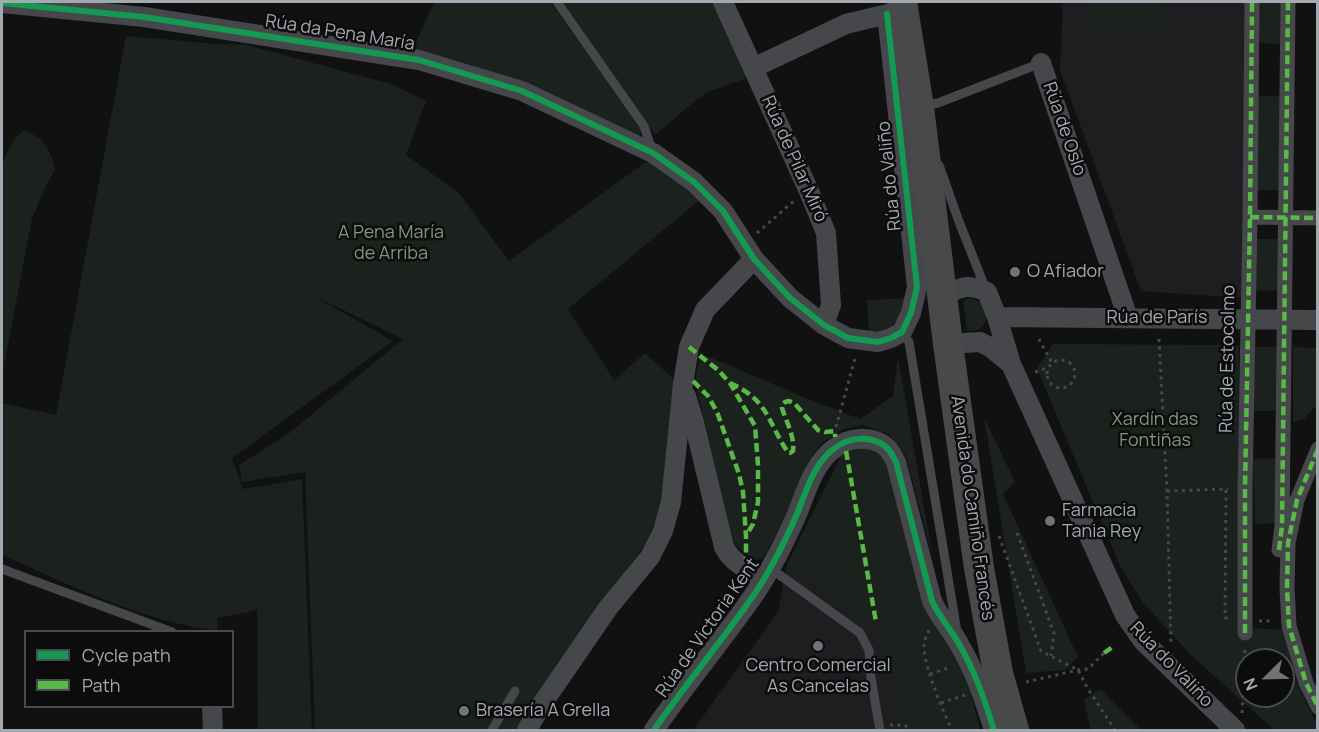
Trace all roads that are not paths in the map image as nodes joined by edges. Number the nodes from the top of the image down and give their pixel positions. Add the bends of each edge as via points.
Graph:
1 (557, 2) edge
2 (723, 2) edge
3 (1252, 2) edge
4 (1288, 2) edge
5 (2, 3) edge
6 (897, 9) edge
7 (1041, 63) joint
8 (753, 68) junction
9 (920, 118) junction
10 (652, 153) junction
11 (1250, 217) junction
12 (1285, 217) junction
13 (1317, 218) edge
14 (749, 251) junction
15 (987, 292) junction
16 (942, 296) junction
17 (997, 317) junction
18 (1128, 318) junction
19 (1248, 319) junction
20 (1285, 319) junction
21 (1317, 320) edge
22 (824, 325) junction
23 (902, 332) junction
24 (980, 342) junction
25 (948, 344) junction
26 (1011, 364) junction
27 (683, 384) junction
28 (1317, 449) edge
29 (1279, 550) dead end
30 (2, 569) edge
31 (766, 573) junction
32 (1241, 622) road end
33 (167, 630) edge
34 (957, 641) junction
35 (515, 691) dead end
36 (1317, 707) edge
37 (212, 708) edge
38 (1013, 711) edge
39 (1238, 724) edge
40 (880, 728) edge
41 (213, 730) edge
42 (492, 730) edge
43 (527, 730) edge
44 (654, 730) edge
45 (993, 730) edge
46 (1023, 730) edge

1 - 10 lane via 644,126
2 - 8 street, Rúa de Pilar Miró
3 - 11 street, Rúa de Estocolmo
4 - 12 street
5 - 10 street, Rúa da Pena María via 144,17 419,60 522,91
6 - 8 street via 846,24
6 - 9 main road, Rúa do Valiño
6 - 23 street, Rúa do Valiño via 917,287
7 - 9 lane, Rúa de Oslo via 938,103
7 - 18 street, Rúa de Oslo
8 - 22 street, Rúa de Pilar Miró via 826,233 831,305
9 - 15 lane, Rúa do Valiño
9 - 16 main road, Rúa do Valiño
10 - 14 street, Rúa da Pena María via 694,182 723,211
11 - 12 street
11 - 19 street, Rúa de Estocolmo
12 - 13 street
12 - 20 street
14 - 22 street, Rúa da Pena María via 790,298
14 - 27 street via 705,310 689,347
15 - 16 street via 968,286
15 - 17 street, Rúa do Valiño
16 - 25 main road, Rúa do Valiño
17 - 18 street, Rúa de París
17 - 24 street
17 - 26 street, Rúa do Valiño
18 - 19 street, Rúa de París
19 - 20 street, Rúa de París
19 - 32 street, Rúa de Estocolmo
20 - 21 street, Rúa de París
20 - 29 street
22 - 23 street, Rúa da Pena María via 848,338 878,342
23 - 34 lane via 909,342
24 - 25 street
24 - 26 street, Rúa do Valiño
25 - 38 main road, Avenida do Camiño Francés via 998,673
26 - 39 street, Rúa do Valiño via 1125,615 1143,641
27 - 31 street, Rúa de Victoria Kent via 724,547 746,569
27 - 43 street via 671,502 663,531 650,557 608,608
28 - 36 street via 1297,500 1288,543 1284,623
30 - 33 lane
31 - 34 street, Rúa de Victoria Kent via 827,454 851,440 877,442 896,462 930,595
31 - 40 lane via 860,633 869,650
31 - 44 street, Rúa de Victoria Kent via 748,604
34 - 45 street, Rúa de Victoria Kent
35 - 42 lane
37 - 41 street
38 - 46 street, Avenida do Camiño Francés

